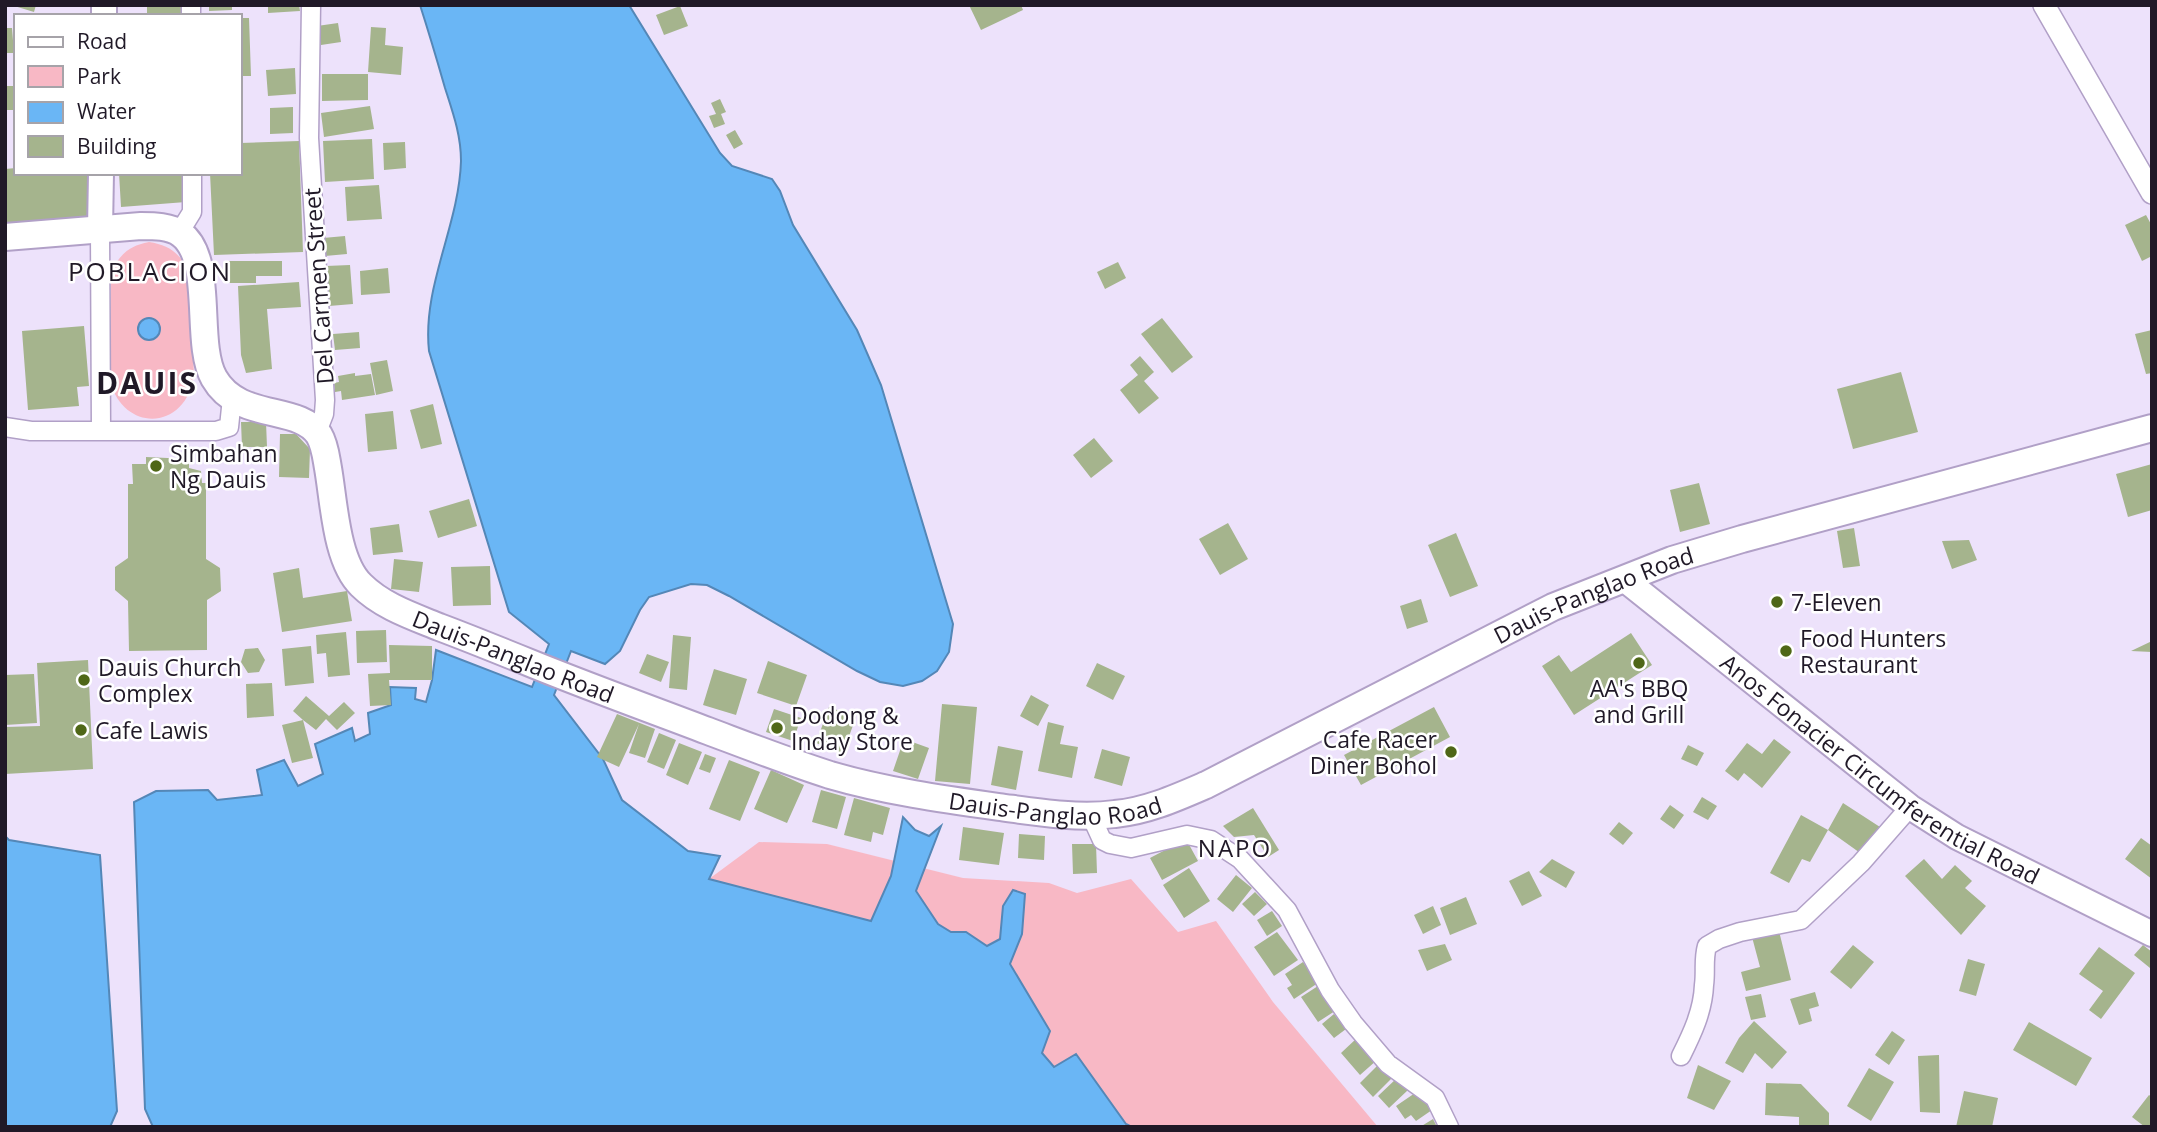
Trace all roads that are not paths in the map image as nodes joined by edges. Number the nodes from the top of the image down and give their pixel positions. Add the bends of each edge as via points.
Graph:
1 (311, 5) edge
2 (2044, 5) edge
3 (101, 175) edge
4 (192, 175) edge
5 (2152, 193) edge
6 (100, 229) junction
7 (179, 233) junction
8 (5, 237) edge
9 (232, 398) junction
10 (5, 427) edge
11 (2152, 428) edge
12 (102, 431) junction
13 (317, 432) junction
14 (1624, 579) junction
15 (1910, 807) junction
16 (1091, 816) junction
17 (2152, 934) edge
18 (1681, 1056) dead end
19 (1449, 1127) edge

1 - 13 street, Del Carmen Street via 309,138 326,400
2 - 5 street
3 - 6 main road
4 - 7 street via 192,212
6 - 7 main road via 156,226
6 - 8 main road
6 - 12 street
7 - 9 main road via 190,246 200,276 210,368
9 - 12 street via 229,427 216,431
9 - 13 main road via 295,419
10 - 12 street
11 - 14 main road, Dauis-Panglao Road via 1742,538
13 - 16 main road, Dauis-Panglao Road via 346,565 371,595 400,612 842,778 961,802
14 - 15 main road, Anos Fonacier Circumferential Road
14 - 16 main road, Dauis-Panglao Road via 1553,607 1206,785 1145,809
15 - 17 main road, Anos Fonacier Circumferential Road via 1957,837
15 - 18 street via 1861,863 1801,919 1740,932 1707,946 1701,1002
16 - 19 street via 1102,840 1120,847 1187,835 1211,840 1240,859 1287,910 1353,1023 1388,1064 1435,1098

